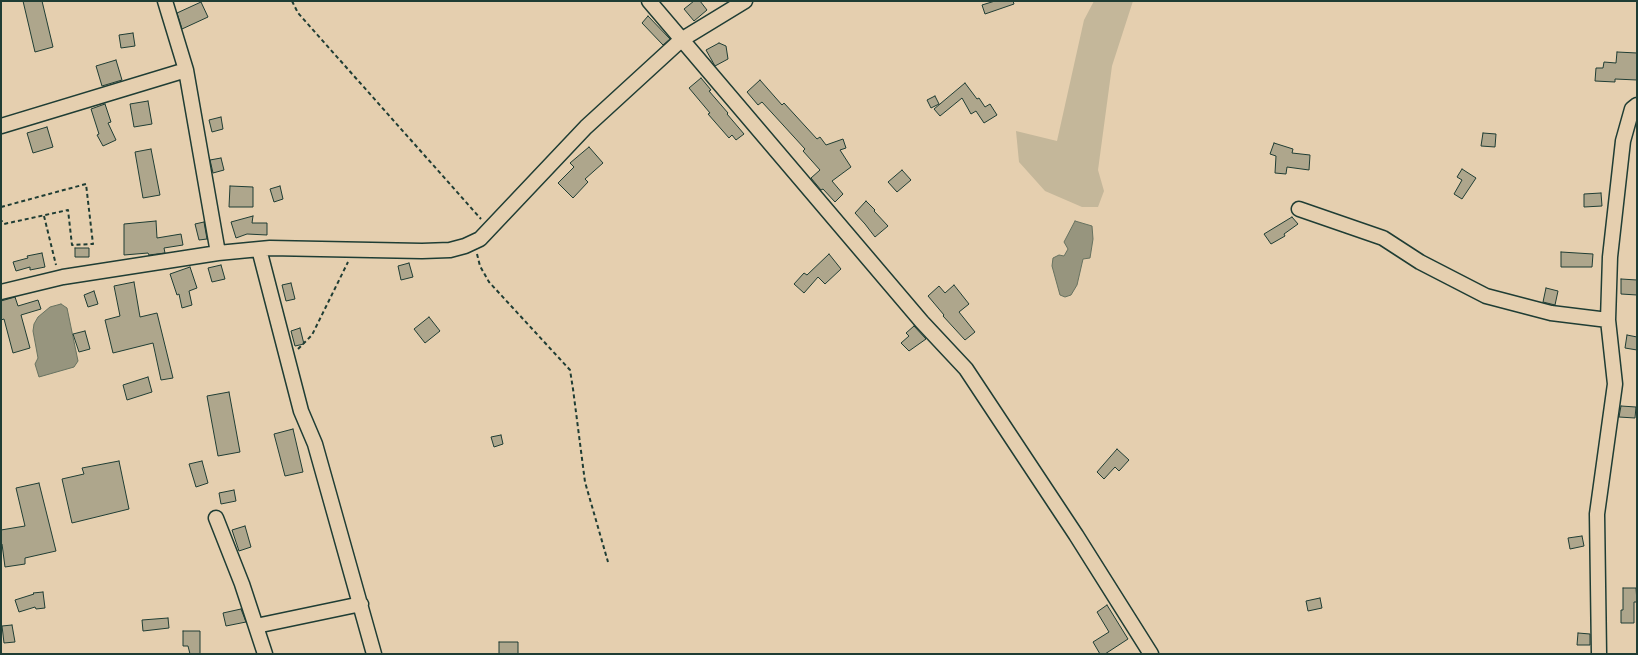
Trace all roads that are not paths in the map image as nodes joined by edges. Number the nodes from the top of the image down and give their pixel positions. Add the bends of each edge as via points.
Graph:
1 (164, 1) edge
2 (649, 1) edge
3 (745, 1) edge
4 (681, 40) junction
5 (186, 70) junction
6 (1637, 105) edge
7 (1, 126) edge
8 (1299, 209) dead end
9 (258, 249) junction
10 (218, 253) junction
11 (1, 292) edge
12 (1608, 320) junction
13 (216, 518) dead end
14 (361, 604) junction
15 (256, 626) junction
16 (265, 654) edge
17 (374, 654) edge
18 (1151, 654) edge
19 (1599, 654) edge

1 - 5 street
2 - 4 street
3 - 4 street
4 - 9 street via 586,127 475,242 450,250 422,251
4 - 18 street via 917,316 966,369
5 - 7 street
5 - 10 street
6 - 12 street via 1632,109 1623,141 1610,257
8 - 12 street via 1383,238 1420,262 1486,296 1551,313
9 - 10 street
9 - 14 street via 301,411 315,444
10 - 11 street via 59,278
12 - 19 street via 1615,384 1597,514
13 - 15 street
14 - 15 street
14 - 17 street
15 - 16 street

